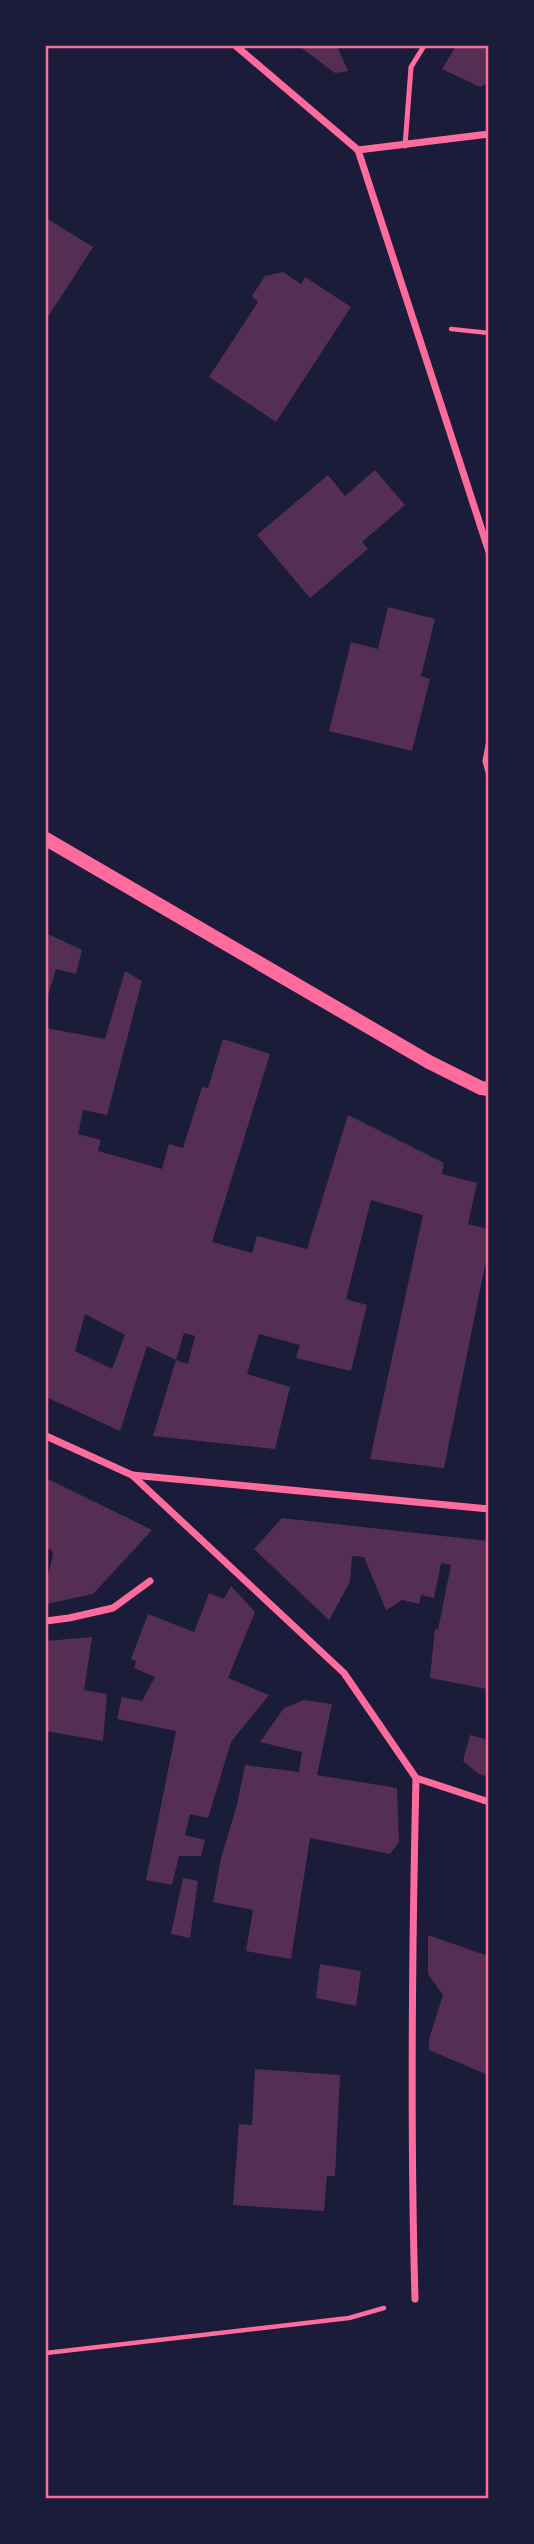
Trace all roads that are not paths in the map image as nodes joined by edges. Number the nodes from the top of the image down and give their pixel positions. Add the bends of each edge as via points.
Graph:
1 (236, 46) edge
2 (424, 46) edge
3 (488, 134) edge
4 (405, 146) junction
5 (358, 150) junction
6 (488, 552) edge
7 (488, 745) edge
8 (488, 772) edge
9 (46, 839) edge
10 (486, 1092) edge
11 (46, 1436) edge
12 (132, 1475) junction
13 (488, 1509) edge
14 (150, 1581) dead end
15 (46, 1621) edge
16 (416, 1778) junction
17 (488, 1802) edge
18 (415, 2299) road end

1 - 5 street
2 - 4 lane via 411,67
3 - 4 street
4 - 5 street
5 - 6 street
7 - 8 street
9 - 10 main road
11 - 12 street
12 - 13 street
12 - 16 street via 344,1673
14 - 15 street via 113,1608
16 - 17 street
16 - 18 street

